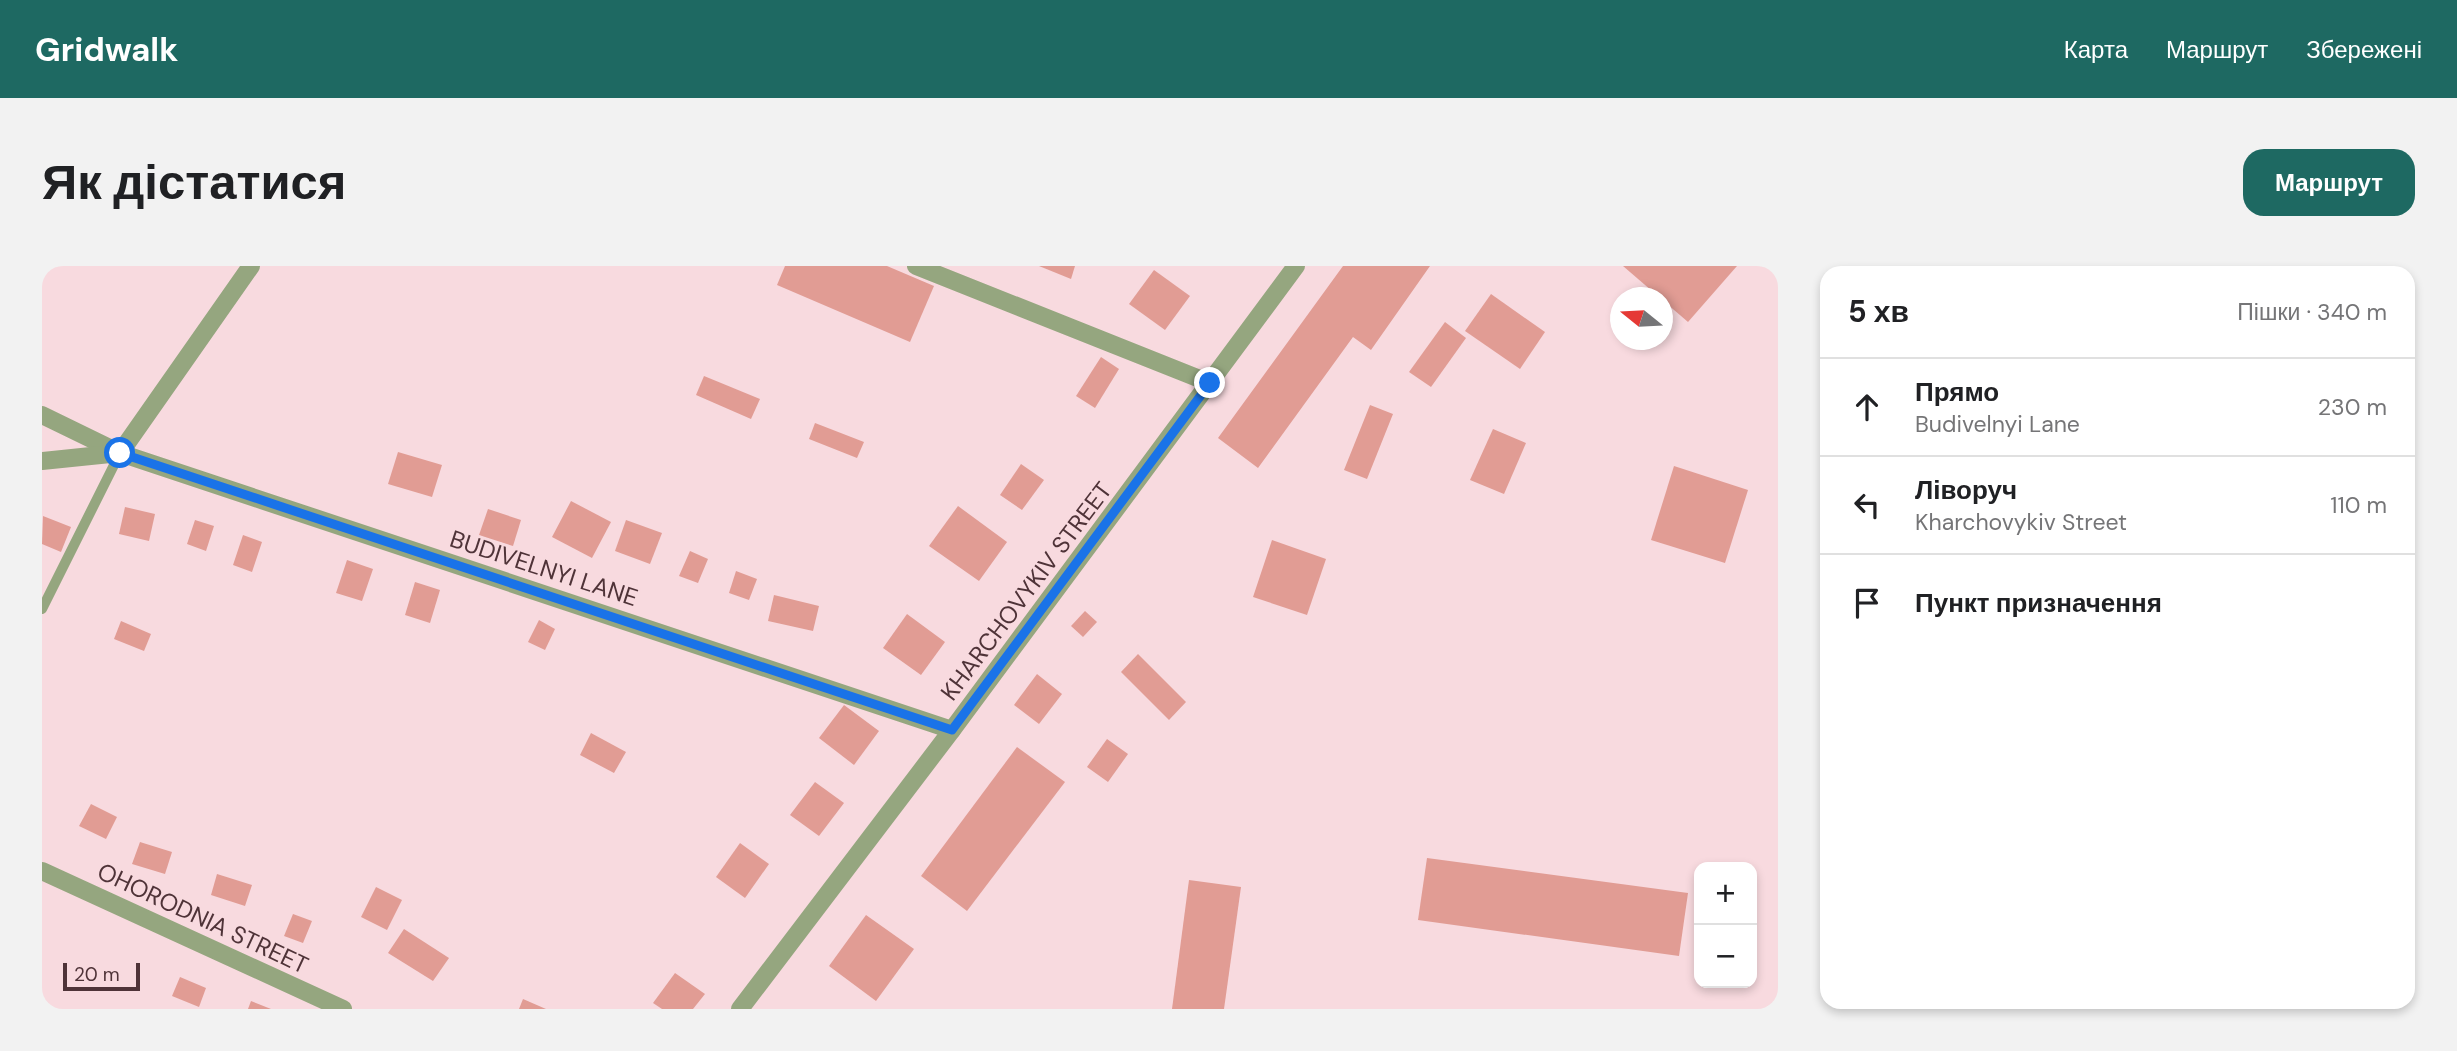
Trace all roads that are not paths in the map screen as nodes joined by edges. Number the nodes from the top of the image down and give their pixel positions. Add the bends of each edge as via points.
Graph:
1 (251, 266) edge
2 (916, 266) edge
3 (1296, 266) edge
4 (1210, 383) junction
5 (42, 415) edge
6 (120, 453) junction
7 (42, 461) edge
8 (42, 608) edge
9 (952, 730) junction
10 (42, 871) edge
11 (343, 1009) edge
12 (740, 1009) edge

1 - 6 street
2 - 4 street
3 - 4 street, KHARCHOVYKIV STREET
4 - 9 street, KHARCHOVYKIV STREET
5 - 6 street, BUDIVELNYI LANE
6 - 7 street, BUDIVELNYI LANE
6 - 8 lane
6 - 9 street, BUDIVELNYI LANE
9 - 12 street, KHARCHOVYKIV STREET
10 - 11 street, OHORODNIA STREET

